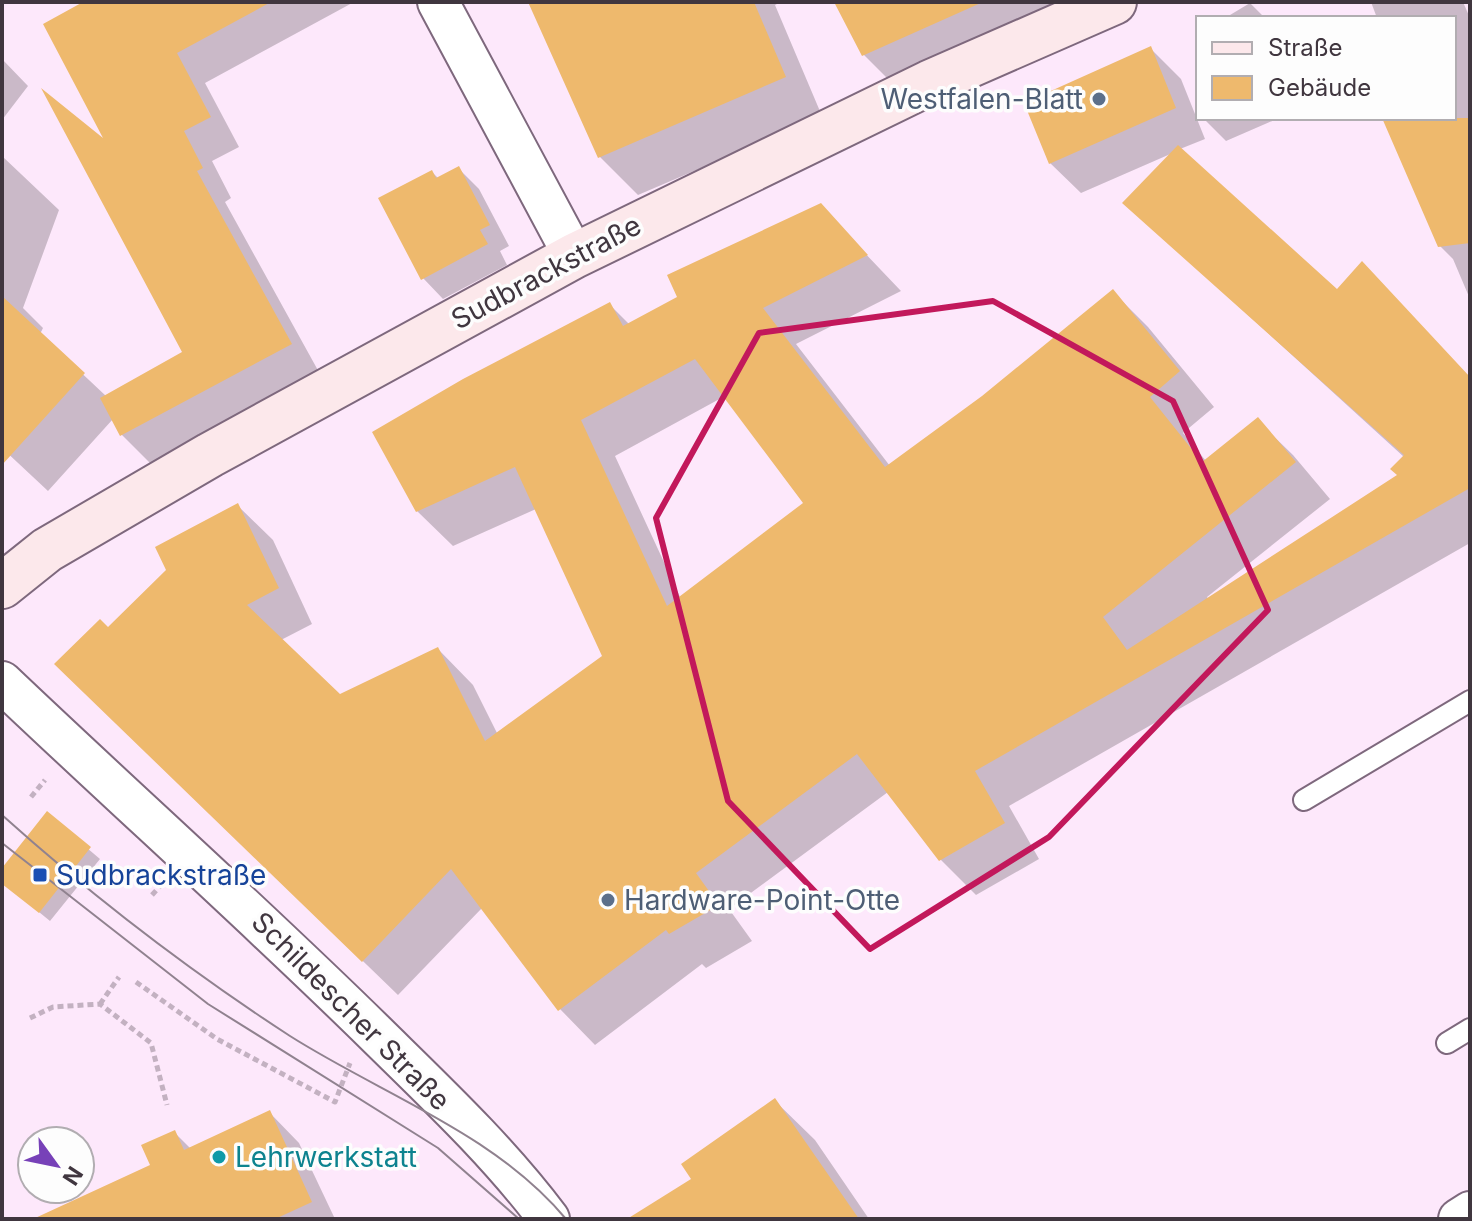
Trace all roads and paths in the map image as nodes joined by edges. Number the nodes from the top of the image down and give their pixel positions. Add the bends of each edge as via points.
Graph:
1 (438, 2) edge
2 (1114, 2) edge
3 (574, 256) junction
4 (2, 586) edge
5 (2, 682) edge
6 (1470, 701) edge
7 (1304, 800) dead end
8 (119, 977) dead end
9 (136, 982) dead end
10 (100, 1004) junction
11 (30, 1018) dead end
12 (1470, 1029) edge
13 (1447, 1043) dead end
14 (335, 1102) dead end
15 (167, 1105) dead end
16 (1470, 1212) edge
17 (549, 1219) edge
18 (1459, 1219) edge

1 - 3 street
2 - 3 street, Sudbrackstraße via 929,83
3 - 4 street, Sudbrackstraße via 210,455 47,550
5 - 17 street, Schildescher Straße via 365,1023 499,1158
6 - 7 lane
8 - 10 path
9 - 14 path via 217,1039
10 - 11 path via 53,1007
10 - 15 path via 151,1043
12 - 13 lane
16 - 18 street

